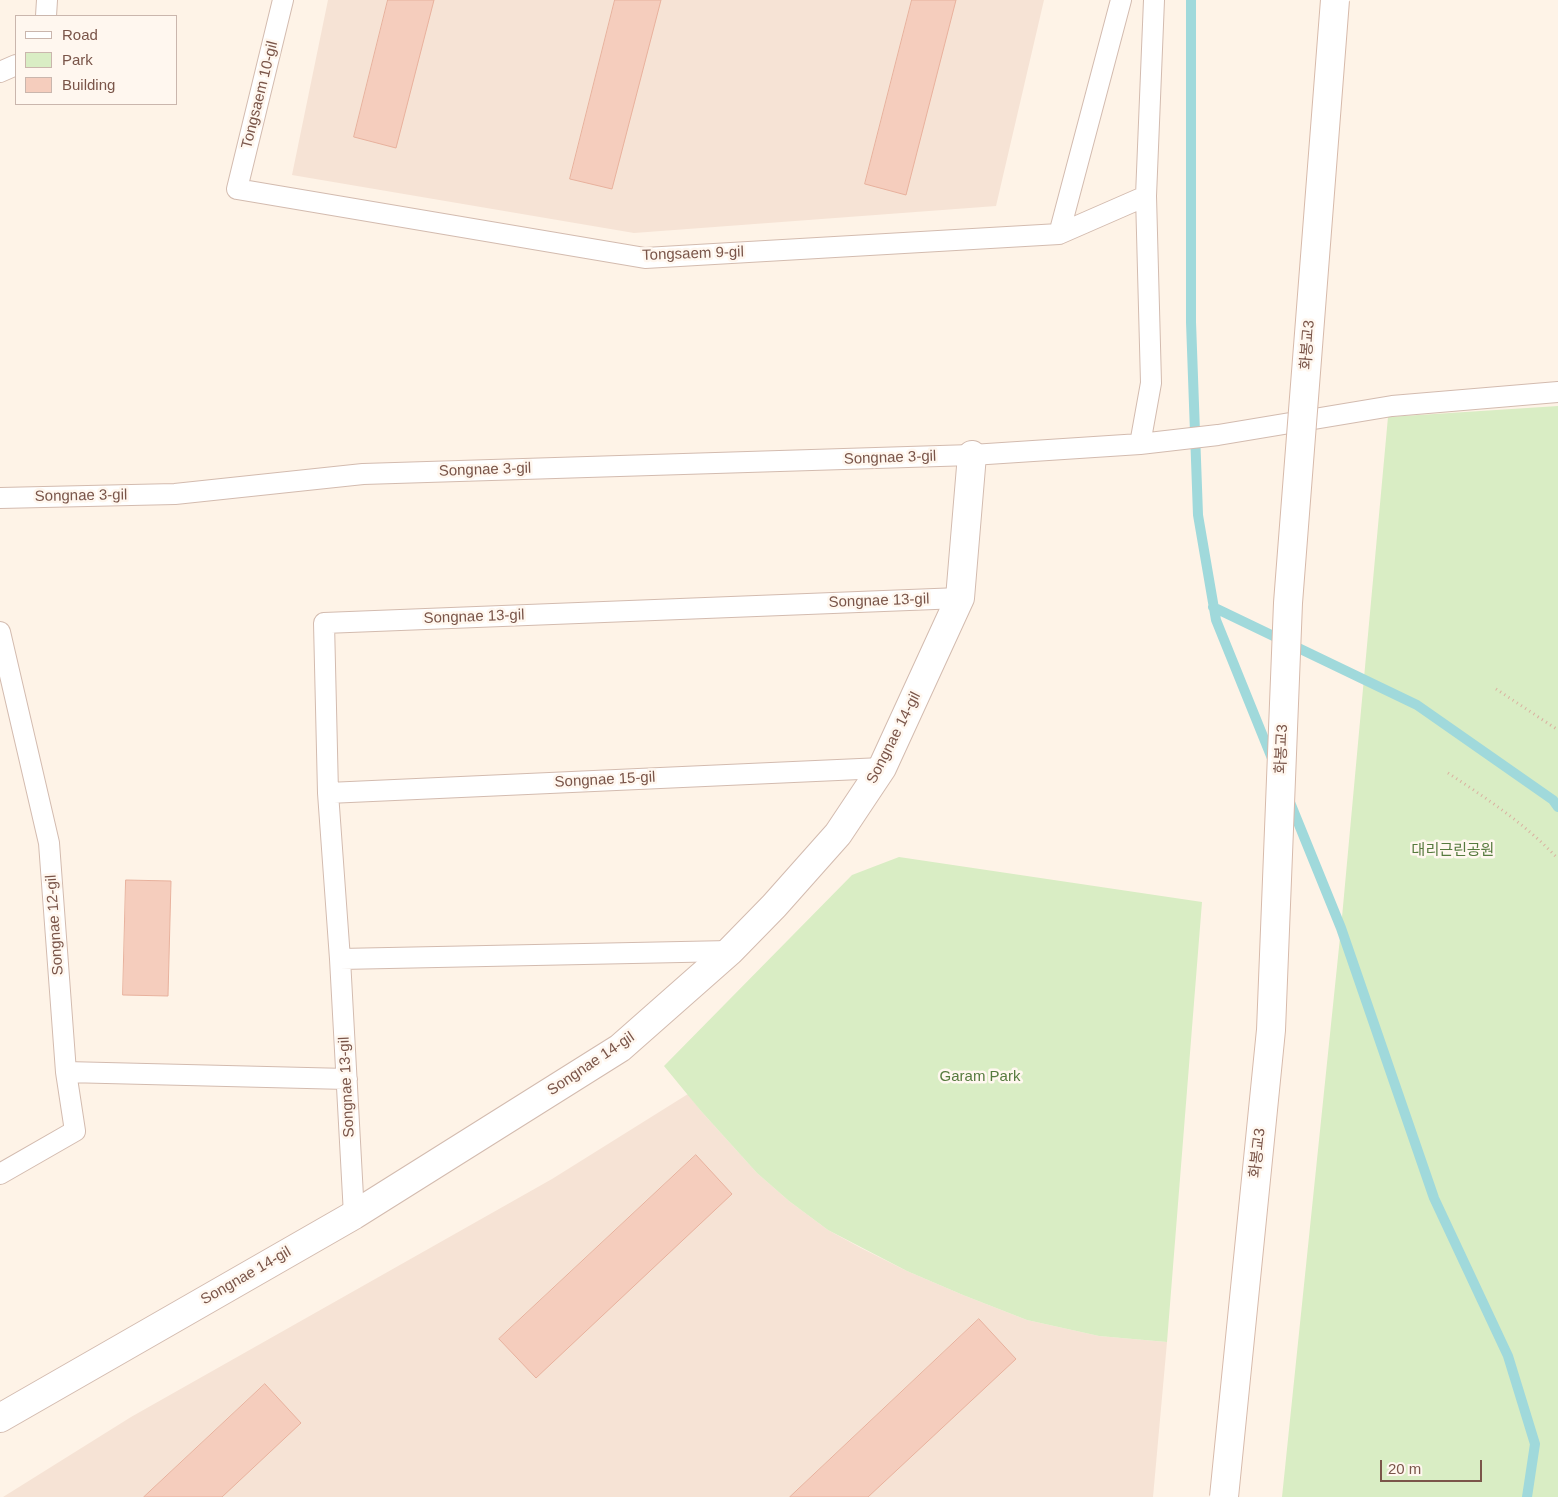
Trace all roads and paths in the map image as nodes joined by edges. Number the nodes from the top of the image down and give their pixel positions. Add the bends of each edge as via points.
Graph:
1 (47, 0) edge
2 (284, 0) edge
3 (1121, 0) edge
4 (1154, 0) edge
5 (1334, 0) edge
6 (46, 15) edge
7 (15, 65) edge
8 (0, 72) edge
9 (237, 189) joint
10 (1146, 196) junction
11 (1059, 234) junction
12 (1558, 392) edge
13 (1140, 444) junction
14 (972, 455) junction
15 (0, 498) edge
16 (960, 598) junction
17 (0, 637) edge
18 (1496, 689) dead end
19 (1558, 730) edge
20 (882, 768) junction
21 (1448, 773) dead end
22 (328, 793) junction
23 (1558, 859) edge
24 (730, 951) junction
25 (340, 959) junction
26 (66, 1072) junction
27 (347, 1079) junction
28 (0, 1174) edge
29 (354, 1214) junction
30 (0, 1418) edge
31 (1224, 1497) edge

1 - 6 lane
2 - 9 lane, Tongsaem 10-gil
3 - 11 lane
4 - 10 lane
5 - 31 main road, 화봉교3, bridge via 1288,603 1270,1030
7 - 8 lane
9 - 11 lane, Tongsaem 9-gil via 645,258
10 - 11 lane, Tongsaem 9-gil
10 - 13 lane via 1151,383
12 - 13 lane, Songnae 3-gil via 1392,406 1218,435
13 - 14 lane, Songnae 3-gil
14 - 15 lane, Songnae 3-gil via 363,474 175,494
14 - 16 main road, Songnae 14-gil
16 - 20 main road, Songnae 14-gil
16 - 22 lane, Songnae 13-gil via 324,623
17 - 26 lane, Songnae 12-gil via 48,843
18 - 19 path
20 - 22 lane, Songnae 15-gil
20 - 24 main road, Songnae 14-gil via 838,834
21 - 23 path via 1488,800 1548,847
22 - 25 lane, Songnae 13-gil
24 - 25 lane
24 - 29 main road, Songnae 14-gil via 620,1048
25 - 27 lane, Songnae 13-gil
26 - 27 lane
26 - 28 lane, Songnae 12-gil via 75,1131
27 - 29 lane, Songnae 13-gil
29 - 30 main road, Songnae 14-gil

